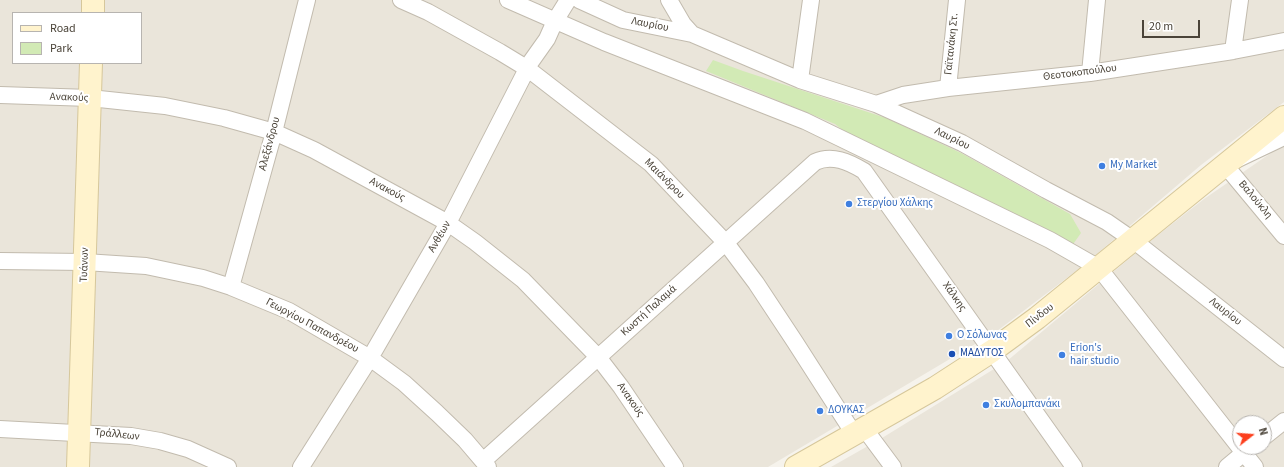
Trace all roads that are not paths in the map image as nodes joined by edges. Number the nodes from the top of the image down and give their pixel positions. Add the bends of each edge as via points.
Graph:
1 (93, 0) edge
2 (307, 0) edge
3 (401, 0) edge
4 (508, 0) edge
5 (568, 0) edge
6 (579, 0) edge
7 (669, 0) edge
8 (811, 0) edge
9 (957, 0) edge
10 (1097, 0) edge
11 (1240, 0) edge
12 (93, 12) edge
13 (555, 21) junction
14 (692, 34) junction
15 (1284, 41) edge
16 (1233, 51) junction
17 (91, 64) edge
18 (528, 69) junction
19 (1090, 73) junction
20 (800, 80) junction
21 (948, 88) junction
22 (0, 95) edge
23 (90, 98) junction
24 (876, 104) junction
25 (1284, 117) edge
26 (274, 132) junction
27 (1284, 137) edge
28 (815, 162) joint
29 (1225, 165) junction
30 (448, 223) junction
31 (1284, 236) edge
32 (1133, 240) junction
33 (726, 243) junction
34 (0, 261) edge
35 (84, 262) junction
36 (1099, 268) junction
37 (231, 287) junction
38 (992, 351) junction
39 (598, 357) junction
40 (370, 358) junction
41 (1284, 359) edge
42 (1284, 421) edge
43 (0, 429) edge
44 (1232, 430) edge
45 (859, 431) junction
46 (1272, 431) edge
47 (79, 432) junction
48 (1242, 455) edge
49 (1250, 455) edge
50 (485, 464) edge
51 (78, 467) edge
52 (228, 467) edge
53 (301, 467) edge
54 (675, 467) edge
55 (796, 467) edge
56 (892, 467) edge
57 (1074, 467) edge
58 (1227, 467) edge
59 (1255, 467) edge

1 - 12 main road
2 - 26 street, Αλεξάνδρου
3 - 18 street, Μαιάνδρου via 428,12
4 - 13 street
5 - 13 street, Ανθέων
6 - 14 street, Λαυρίου via 623,20
7 - 14 street
8 - 20 street
9 - 21 street, Γαϊτανάκη Στ.
10 - 19 street
11 - 16 street
13 - 18 street, Ανθέων
13 - 36 street via 672,70 805,121 1050,240
14 - 20 street, Λαυρίου
15 - 16 street, Θεοτοκοπούλου
16 - 19 street, Θεοτοκοπούλου
17 - 23 main road, Τυάνων
18 - 30 street, Ανθέων
18 - 33 street, Μαιάνδρου via 651,164
19 - 21 street, Θεοτοκοπούλου
20 - 24 street, Λαυρίου
21 - 24 street, Θεοτοκοπούλου via 903,95
22 - 23 street, Ανακούς
23 - 26 street, Ανακούς via 166,106
23 - 35 main road, Τυάνων
24 - 32 street, Λαυρίου via 962,143 1107,222
25 - 29 main road, Πίνδου
26 - 30 street, Ανακούς via 314,150
26 - 37 street, Αλεξάνδρου
27 - 29 street, Πίνδου
28 - 33 street, Κωστή Παλαμά
28 - 38 street, Χάλκης via 822,158 833,159 848,162 864,171
29 - 31 street, Βαλούκλη
29 - 32 main road, Πίνδου
30 - 39 street, Ανακούς via 523,280
30 - 40 street, Ανθέων
32 - 36 main road, Πίνδου
32 - 41 street, Λαυρίου
33 - 39 street, Κωστή Παλαμά
33 - 45 street, Μαιάνδρου
34 - 35 street, Γεωργίου Παπανδρέου
35 - 37 street, Γεωργίου Παπανδρέου via 146,266 203,278
35 - 47 main road, Τυάνων
36 - 38 main road, Πίνδου
36 - 44 street
37 - 40 street, Γεωργίου Παπανδρέου via 288,312
38 - 45 main road, Πίνδου via 935,388
38 - 57 street, Χάλκης
39 - 50 street, Κωστή Παλαμά
39 - 54 street, Ανακούς
40 - 50 street, Γεωργίου Παπανδρέου via 404,383 443,418
40 - 53 street, Ανθέων
42 - 46 street
43 - 47 street, Τράλλεων
45 - 55 main road, Πίνδου
45 - 56 street, Μαιάνδρου
47 - 51 main road, Τυάνων
47 - 52 street, Τράλλεων via 160,441 188,449
48 - 58 street
49 - 59 street

